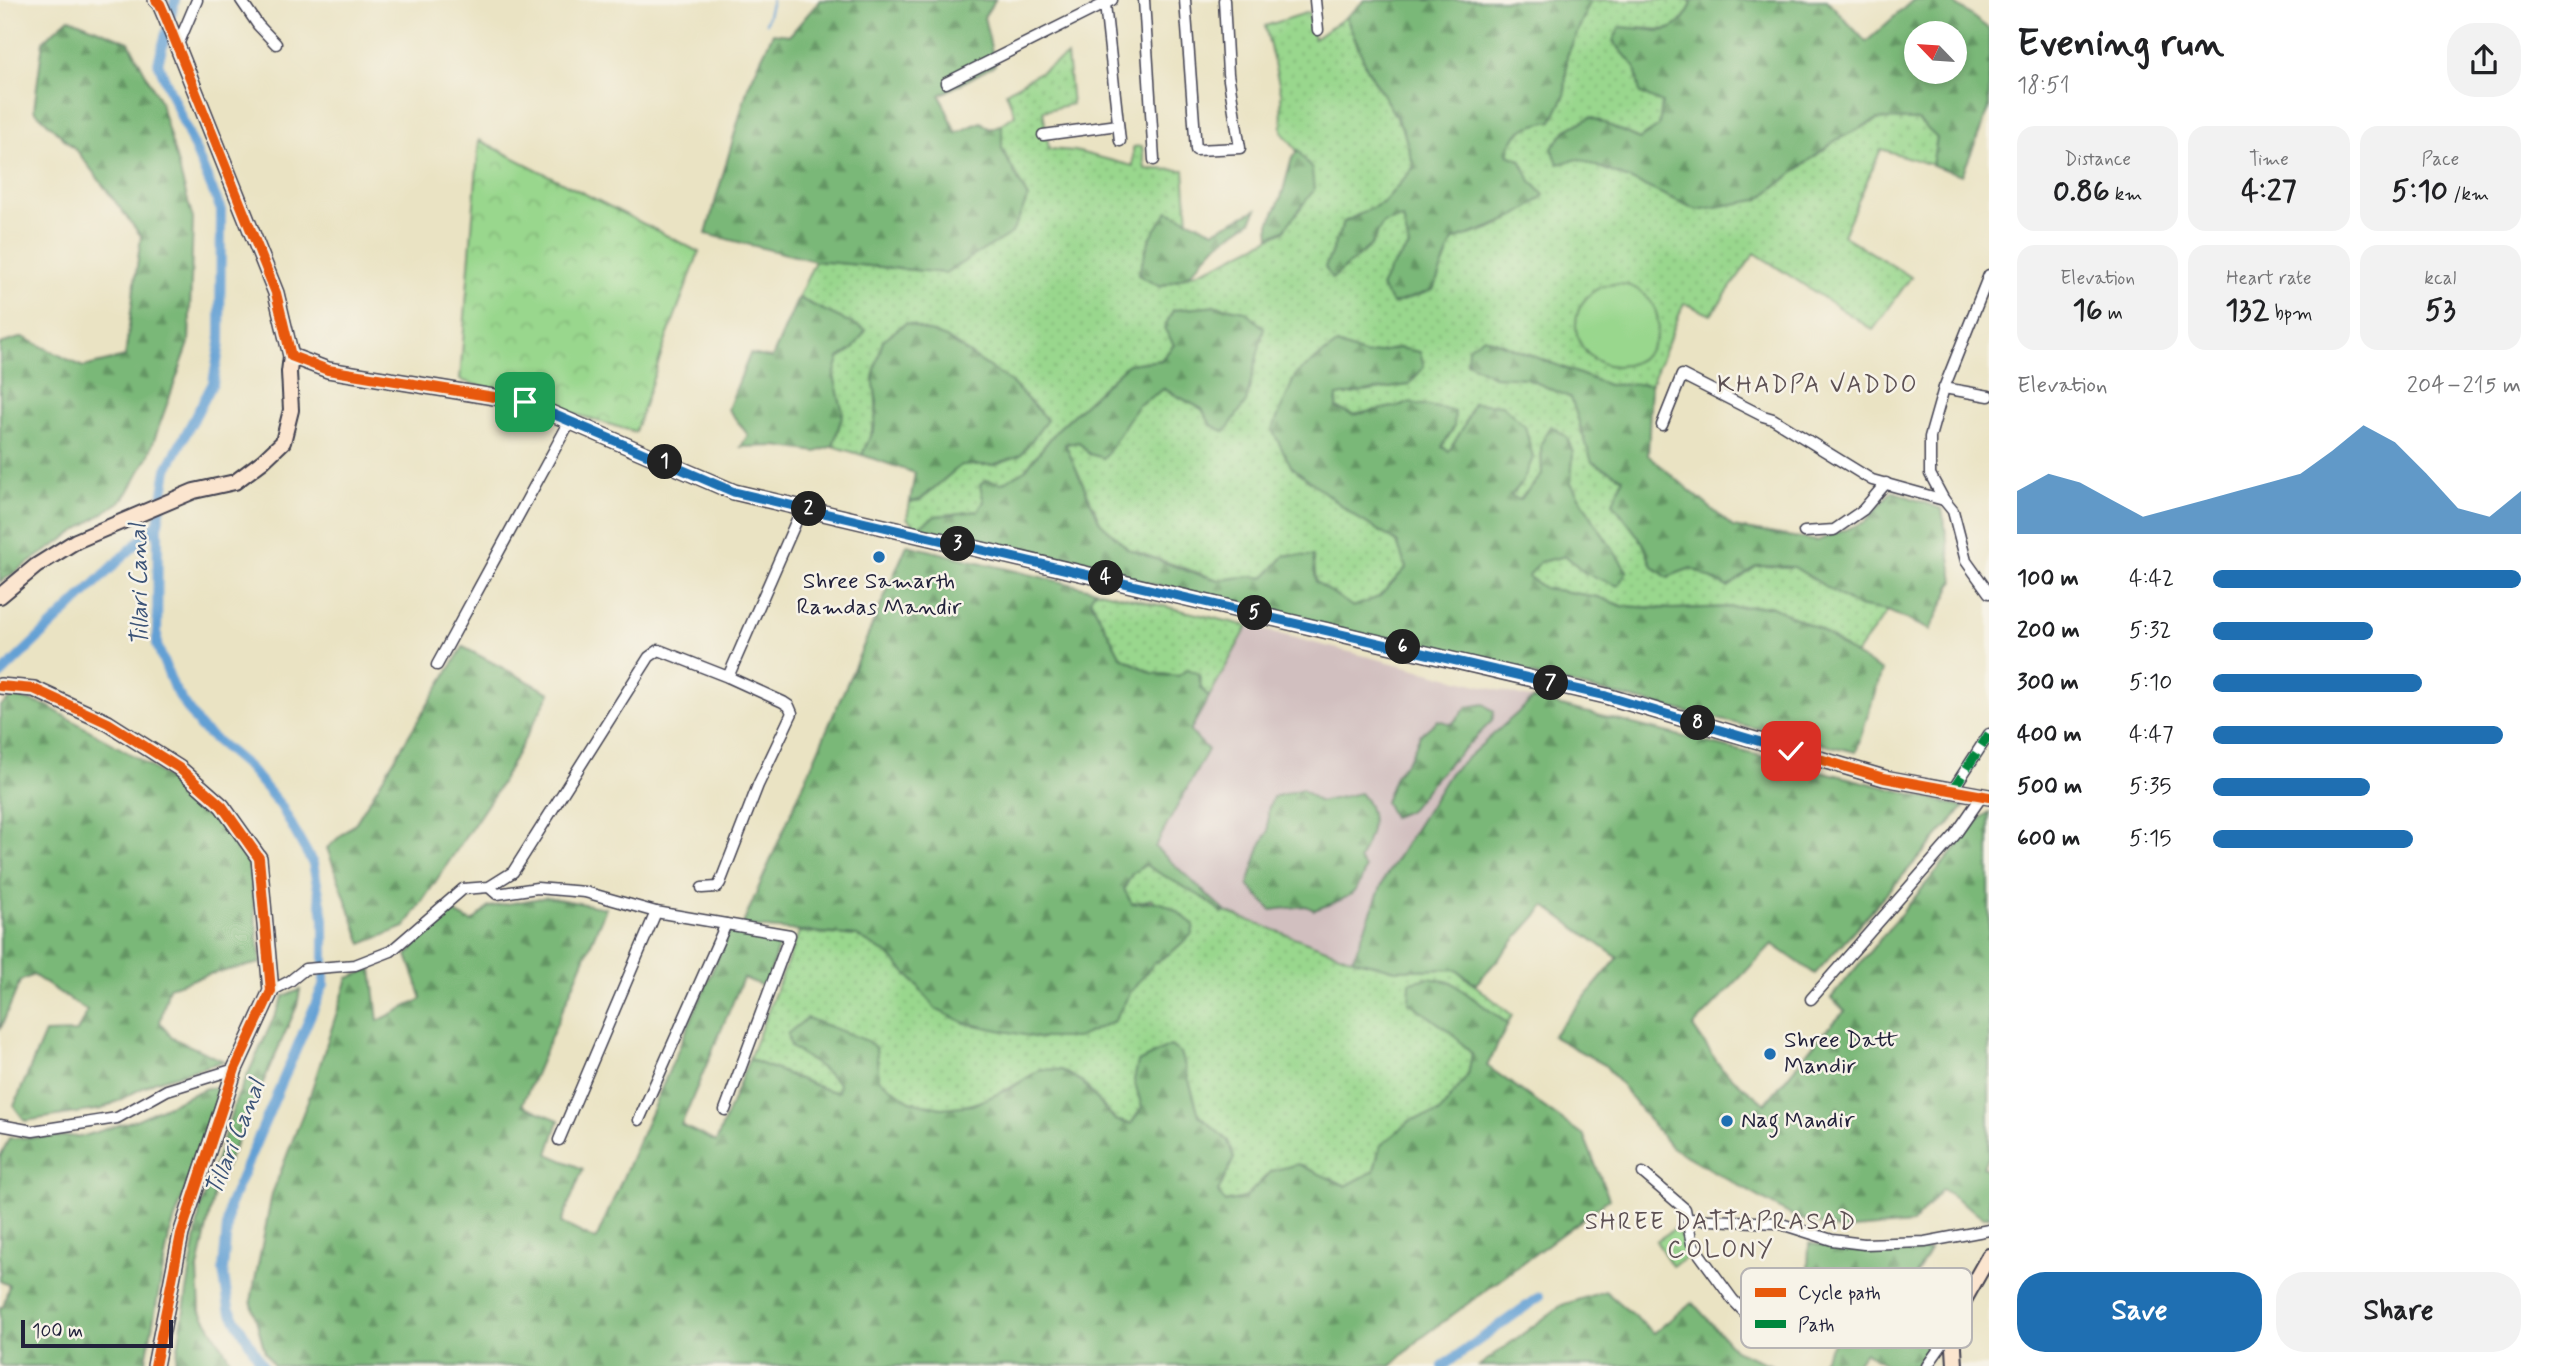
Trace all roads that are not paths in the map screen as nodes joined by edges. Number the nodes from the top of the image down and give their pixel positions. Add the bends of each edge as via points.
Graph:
1 (156, 0) edge
2 (197, 0) edge
3 (241, 0) edge
4 (1144, 0) edge
5 (1185, 0) edge
6 (1224, 0) edge
7 (1315, 0) edge
8 (1109, 2) edge
9 (1318, 30) dead end
10 (175, 41) junction
11 (276, 44) dead end
12 (946, 83) dead end
13 (1118, 125) junction
14 (1043, 135) dead end
15 (1120, 141) dead end
16 (1154, 160) dead end
17 (1989, 275) edge
18 (291, 356) junction
19 (1944, 388) junction
20 (1989, 396) edge
21 (570, 421) junction
22 (1662, 425) dead end
23 (1886, 483) junction
24 (1944, 500) junction
25 (802, 508) junction
26 (1804, 532) dead end
27 (1989, 593) edge
28 (0, 596) edge
29 (437, 665) dead end
30 (728, 677) junction
31 (0, 686) edge
32 (1989, 734) edge
33 (1952, 791) junction
34 (1985, 797) edge
35 (489, 887) junction
36 (702, 888) dead end
37 (656, 912) junction
38 (726, 924) junction
39 (271, 991) junction
40 (1811, 999) dead end
41 (235, 1069) junction
42 (725, 1110) dead end
43 (639, 1120) dead end
44 (0, 1125) edge
45 (559, 1140) dead end
46 (1643, 1173) dead end
47 (1688, 1219) junction
48 (1989, 1230) edge
49 (1989, 1255) edge
50 (1972, 1286) edge
51 (1741, 1308) edge
52 (1939, 1348) edge
53 (1954, 1348) edge
54 (155, 1366) edge
55 (1927, 1366) edge
56 (1955, 1366) edge

1 - 10 street
2 - 10 street
3 - 11 street
4 - 16 street
5 - 6 street via 1196,150 1240,148 1228,74
7 - 9 street
8 - 12 street
8 - 13 street
10 - 18 street via 276,293
13 - 14 street
13 - 15 street
17 - 19 street
18 - 21 street via 328,370 525,402
18 - 28 street via 291,410 283,442 234,482 194,491 76,541
19 - 20 street
19 - 24 street via 1930,437 1930,474
21 - 25 street via 734,492
21 - 29 street
22 - 23 street via 1682,375 1773,419 1872,480
23 - 24 street
23 - 26 street via 1863,510 1834,530
24 - 27 street via 1953,511 1966,561
25 - 30 street
25 - 33 street via 1606,696 1884,778
30 - 35 street via 659,650 649,657 513,872
30 - 36 street via 783,702 792,712 720,883
31 - 39 street via 34,689 108,723 179,768 222,806 258,858
32 - 33 street
33 - 34 street
34 - 40 street
35 - 37 street via 496,894 537,888 585,892
35 - 39 street via 463,889 391,951 355,965 305,969
37 - 38 street
37 - 45 street
38 - 42 street via 790,935
38 - 43 street
39 - 41 street
41 - 44 street via 167,1090 117,1118 33,1131
41 - 54 street via 181,1234
46 - 47 street via 1685,1209
47 - 48 street via 1778,1223 1832,1240 1864,1244 1925,1242
47 - 51 street via 1692,1244
49 - 50 street
52 - 55 street
53 - 56 street

